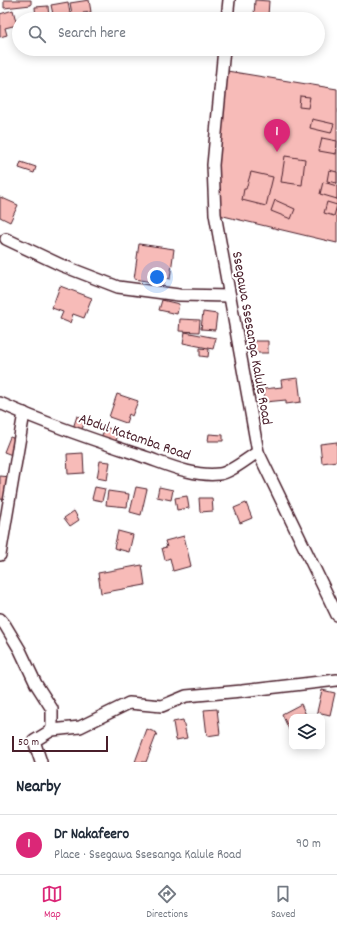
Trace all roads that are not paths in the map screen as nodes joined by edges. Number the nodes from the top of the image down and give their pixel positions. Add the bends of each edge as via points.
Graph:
1 (229, 0) edge
2 (228, 12) edge
3 (223, 56) edge
4 (6, 238) dead end
5 (230, 296) junction
6 (0, 403) edge
7 (24, 413) junction
8 (258, 452) junction
9 (0, 555) edge
10 (337, 615) edge
11 (0, 619) edge
12 (337, 680) edge
13 (52, 730) junction
14 (42, 762) edge

1 - 2 street
3 - 5 street, Ssegawa Ssesanga Kalule Road via 213,165 215,214
4 - 5 street via 61,265 118,287 178,295
5 - 8 street, Ssegawa Ssesanga Kalule Road
6 - 7 street, Abdul Katamba Road
7 - 8 street, Abdul Katamba Road via 113,446 208,475 224,474
7 - 9 street
8 - 10 street, Ssegawa Ssesanga Kalule Road
11 - 13 street via 6,625 36,684 52,709
12 - 13 street via 186,696 162,706 129,703 80,727
13 - 14 street via 34,741

